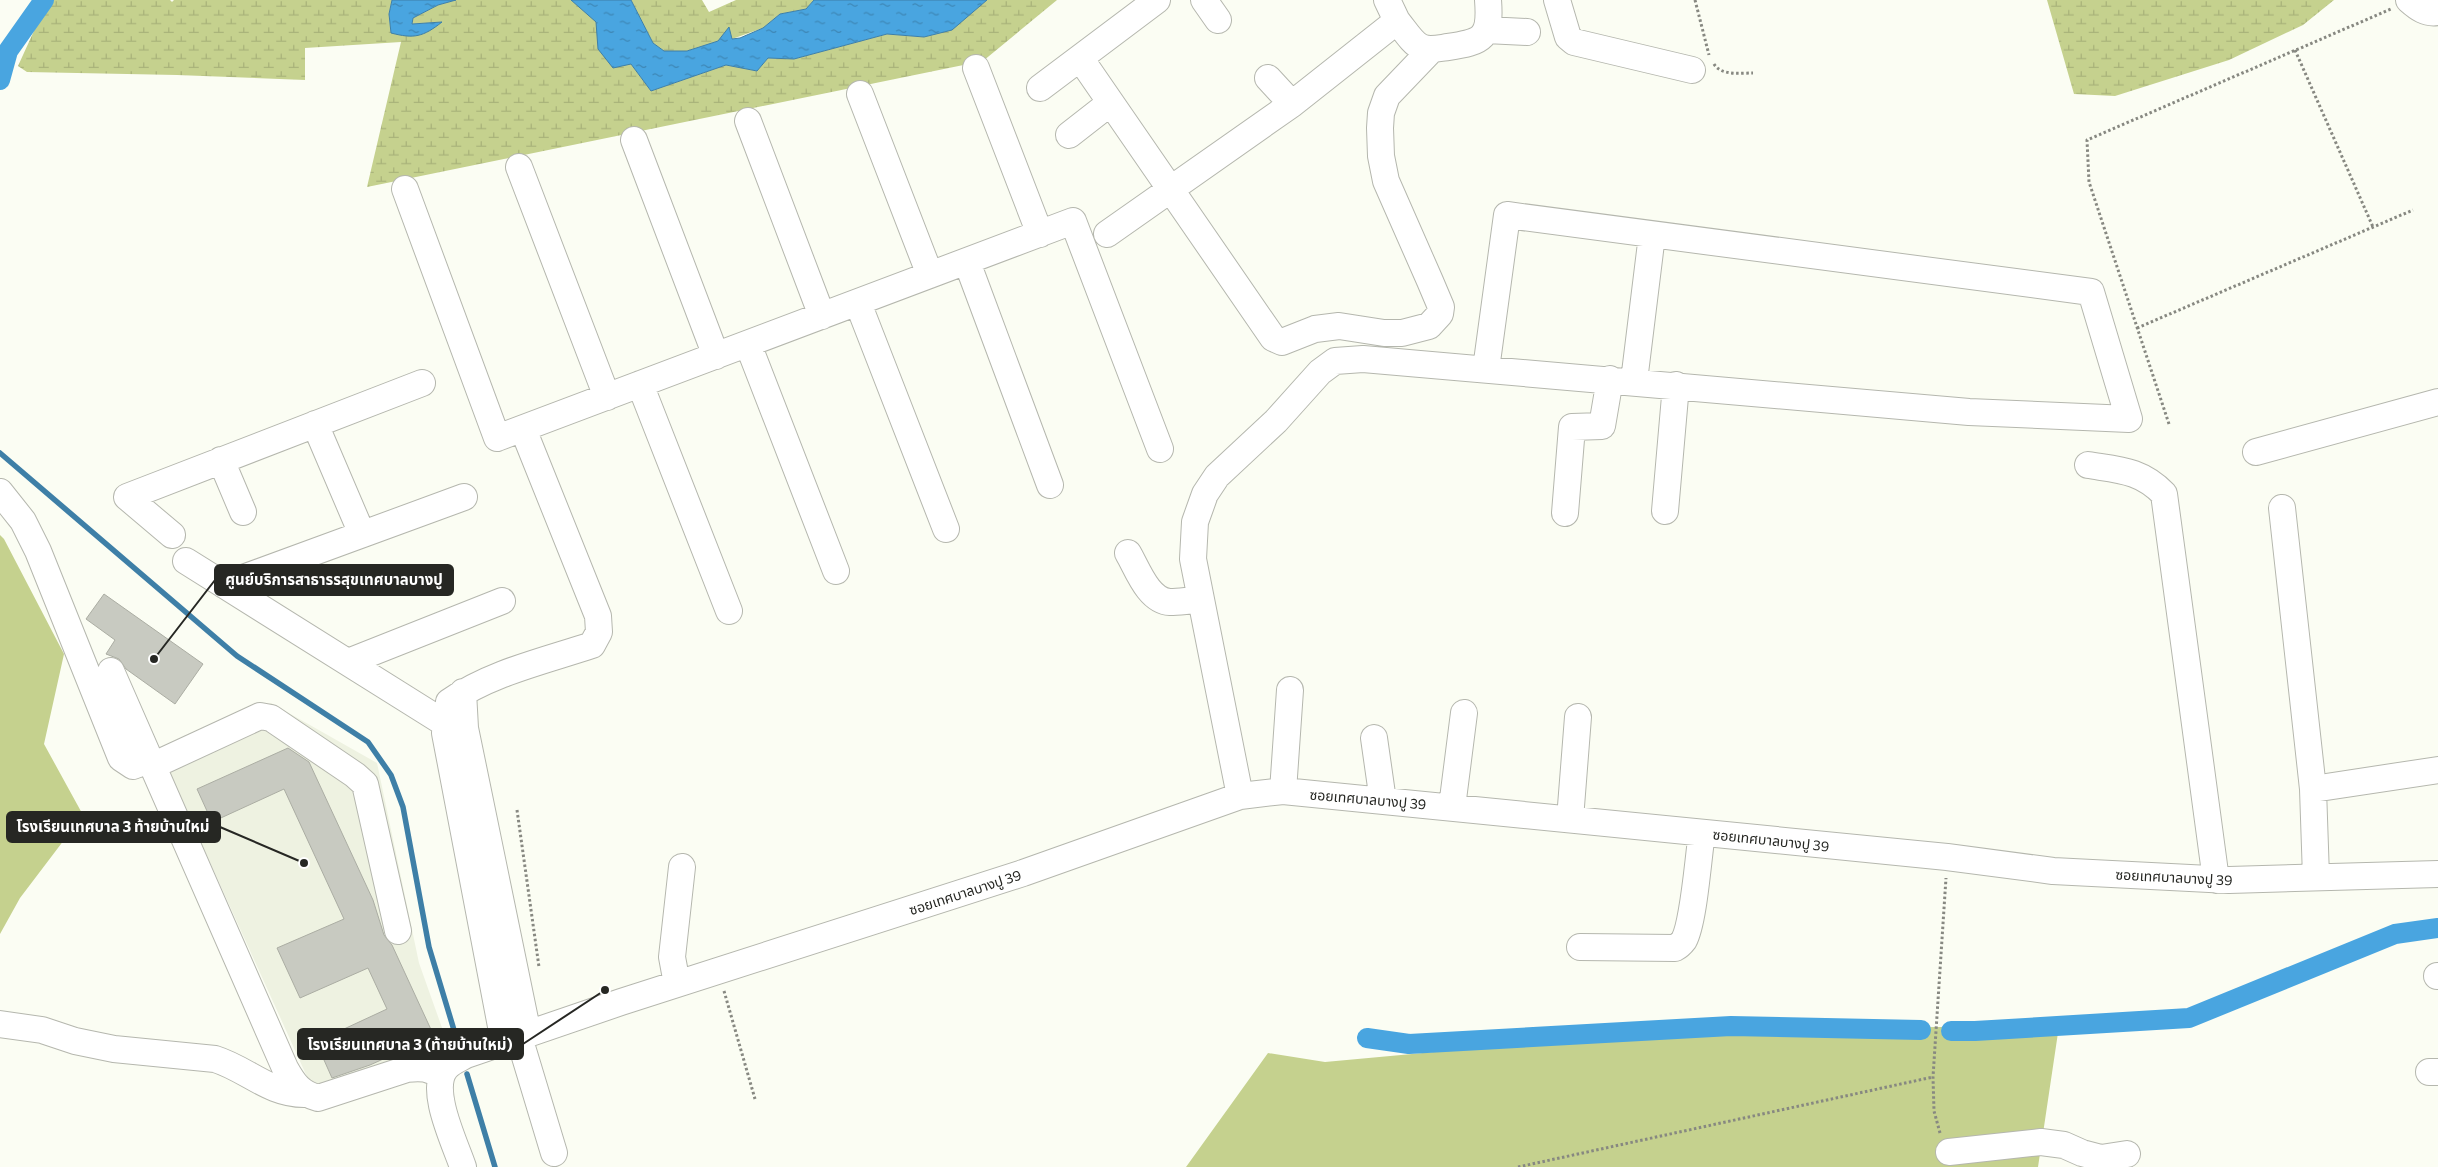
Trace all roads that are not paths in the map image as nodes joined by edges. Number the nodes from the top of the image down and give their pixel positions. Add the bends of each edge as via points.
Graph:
1 (1157, 0) edge
2 (1488, 0) edge
3 (1557, 0) edge
4 (2409, 0) edge
5 (1392, 11) edge
6 (2438, 12) edge
7 (1486, 30) junction
8 (1527, 32) dead end
9 (1432, 49) junction
10 (1080, 58) junction
11 (976, 68) dead end
12 (1692, 70) dead end
13 (1268, 78) dead end
14 (1040, 88) dead end
15 (860, 94) dead end
16 (1110, 103) junction
17 (1292, 104) junction
18 (748, 121) dead end
19 (1069, 135) dead end
20 (634, 140) dead end
21 (519, 167) dead end
22 (405, 189) dead end
23 (1168, 189) junction
24 (1040, 234) junction
25 (1107, 234) dead end
26 (1652, 234) junction
27 (966, 262) junction
28 (930, 276) junction
29 (858, 303) junction
30 (822, 316) junction
31 (748, 344) junction
32 (716, 356) junction
33 (1486, 369) junction
34 (1622, 380) junction
35 (422, 383) dead end
36 (640, 384) junction
37 (1676, 385) junction
38 (607, 397) junction
39 (2438, 402) edge
40 (315, 424) junction
41 (523, 429) junction
42 (1160, 449) dead end
43 (2256, 452) dead end
44 (222, 460) junction
45 (2088, 465) dead end
46 (1050, 485) dead end
47 (0, 492) edge
48 (464, 497) dead end
49 (2282, 508) dead end
50 (1665, 511) dead end
51 (243, 512) dead end
52 (1565, 513) dead end
53 (946, 529) dead end
54 (362, 534) junction
55 (172, 535) dead end
56 (1128, 553) dead end
57 (186, 561) dead end
58 (836, 571) dead end
59 (224, 585) junction
60 (1201, 600) junction
61 (502, 601) dead end
62 (729, 611) dead end
63 (348, 662) junction
64 (111, 671) dead end
65 (1290, 690) dead end
66 (463, 692) junction
67 (1464, 713) dead end
68 (1578, 717) dead end
69 (446, 724) junction
70 (1374, 738) dead end
71 (151, 763) junction
72 (2438, 770) edge
73 (2313, 789) junction
74 (1283, 792) junction
75 (1240, 796) junction
76 (1383, 800) junction
77 (1452, 807) junction
78 (1570, 819) junction
79 (1702, 833) junction
80 (682, 867) dead end
81 (2438, 874) edge
82 (2316, 877) junction
83 (2216, 880) junction
84 (398, 932) dead end
85 (1580, 947) dead end
86 (676, 984) junction
87 (0, 1024) edge
88 (517, 1038) junction
89 (442, 1076) junction
90 (304, 1094) junction
91 (554, 1152) dead end
92 (1949, 1152) road end
93 (2127, 1154) dead end
94 (463, 1167) edge

1 - 10 street
2 - 7 street
3 - 12 street via 1568,37 1574,42
4 - 6 street via 2422,11
5 - 9 street via 1421,47
5 - 17 street
7 - 8 street
7 - 9 street via 1479,41
9 - 23 street via 1386,96 1380,128 1386,181 1441,307 1440,314 1429,326 1384,333 1339,326 1315,329 1278,342
10 - 14 street
10 - 16 street
11 - 24 street
13 - 17 street
15 - 28 street
16 - 19 street
16 - 23 street
17 - 23 street
18 - 30 street
20 - 32 street
21 - 38 street
22 - 41 street via 497,438
23 - 25 street
24 - 27 street
24 - 42 street via 1073,221
26 - 33 street via 1507,216
26 - 34 street
26 - 37 street via 2091,292 2129,419 1970,412
27 - 28 street
27 - 46 street
28 - 29 street
29 - 30 street
29 - 53 street
30 - 31 street
31 - 32 street
31 - 58 street
32 - 36 street
33 - 34 street
33 - 60 street via 1349,359 1335,361 1320,372 1276,421 1232,459 1205,494 1195,522 1193,559
34 - 37 street
34 - 52 street via 1602,426 1572,427
35 - 40 street
36 - 38 street
36 - 62 street
37 - 50 street
38 - 41 street
39 - 43 street
40 - 44 street
40 - 54 street
41 - 66 street via 598,616 599,632 592,645
44 - 51 street
44 - 55 street via 127,497
45 - 83 street via 2137,473 2152,481 2164,494
47 - 71 street via 23,522 38,552 122,758 133,766
48 - 54 street
49 - 73 street
54 - 59 street
56 - 60 street via 1150,591 1158,598 1168,602
57 - 59 street
59 - 63 street
60 - 75 street
61 - 63 street
63 - 69 street
64 - 71 street
65 - 74 street
66 - 69 street via 449,702
66 - 88 street via 465,728
67 - 77 street
68 - 78 street
69 - 88 street via 445,733
70 - 76 street
71 - 84 street via 260,716 271,718 340,764 366,784
71 - 90 street via 285,1068
72 - 73 street
73 - 82 street
74 - 75 street, ซอยเทศบาลบางปู 39
74 - 76 street, ซอยเทศบาลบางปู 39
75 - 86 street, ซอยเทศบาลบางปู 39 via 1023,874
76 - 77 street, ซอยเทศบาลบางปู 39
77 - 78 street, ซอยเทศบาลบางปู 39
78 - 79 street, ซอยเทศบาลบางปู 39
79 - 83 street, ซอยเทศบาลบางปู 39 via 1947,857 2053,871
79 - 85 street via 1686,936 1679,946
80 - 86 street via 672,958
81 - 82 street, ซอยเทศบาลบางปู 39
82 - 83 street, ซอยเทศบาลบางปู 39
86 - 88 street, ซอยเทศบาลบางปู 39
87 - 90 street via 42,1030 114,1049 215,1059 273,1089
88 - 89 street, ซอยเทศบาลบางปู 39 via 455,1061 446,1067
88 - 91 street
89 - 90 street via 420,1067 318,1098
89 - 94 street via 439,1086 441,1102
92 - 93 street via 2041,1142 2064,1145 2101,1158

